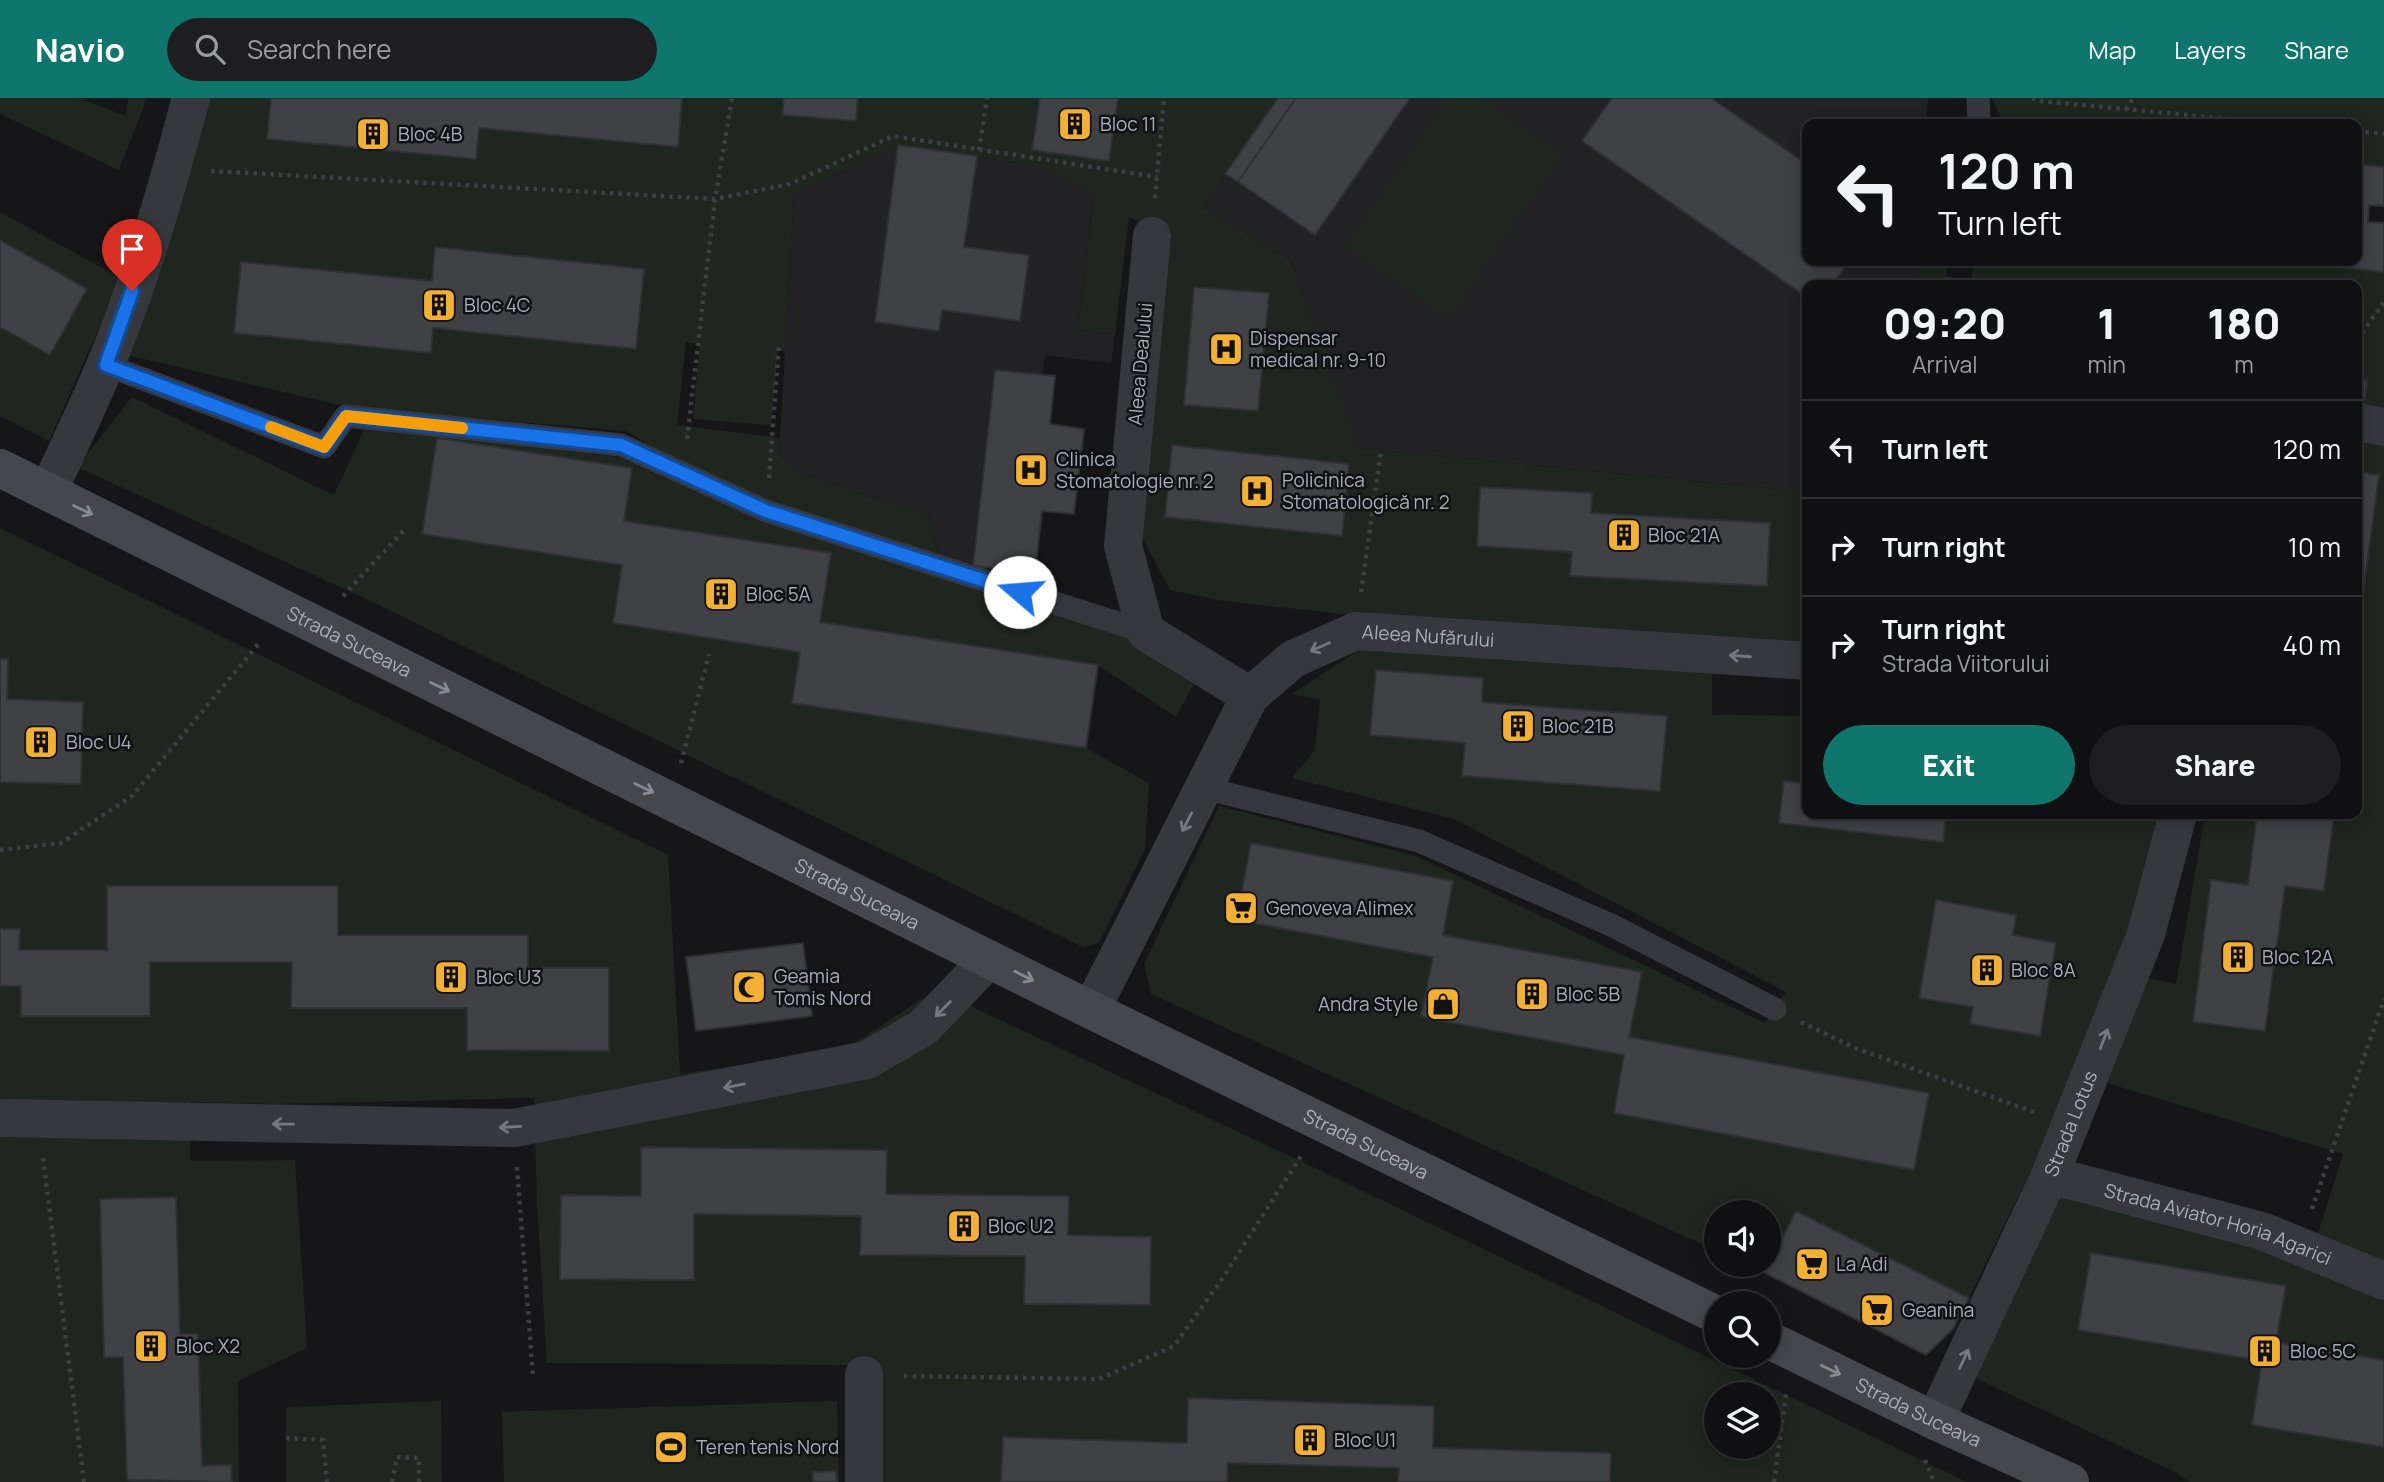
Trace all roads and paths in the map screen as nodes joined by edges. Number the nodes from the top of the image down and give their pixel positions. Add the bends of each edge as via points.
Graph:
1 (191, 98) edge
2 (732, 98) edge
3 (987, 98) edge
4 (1164, 98) edge
5 (1978, 98) edge
6 (2032, 98) edge
7 (2133, 98) edge
8 (2126, 110) junction
9 (1979, 119) edge
10 (2226, 119) edge
11 (2362, 132) edge
12 (2384, 134) edge
13 (979, 149) junction
14 (172, 169) junction
15 (1157, 177) junction
16 (715, 199) junction
17 (1152, 236) joint
18 (2384, 302) edge
19 (2362, 333) edge
20 (779, 343) dead end
21 (106, 365) junction
22 (2362, 423) edge
23 (2384, 427) edge
24 (1381, 451) dead end
25 (0, 468) edge
26 (683, 474) junction
27 (48, 492) junction
28 (766, 511) junction
29 (405, 529) dead end
30 (343, 597) dead end
31 (1356, 631) junction
32 (1146, 632) junction
33 (260, 642) dead end
34 (709, 654) dead end
35 (1802, 661) edge
36 (1250, 696) junction
37 (681, 763) dead end
38 (1204, 788) junction
39 (2177, 819) edge
40 (0, 850) edge
41 (989, 959) junction
42 (2384, 999) edge
43 (1775, 1009) joint
44 (1091, 1010) junction
45 (0, 1118) edge
46 (38, 1119) junction
47 (2070, 1125) junction
48 (513, 1128) junction
49 (1303, 1153) dead end
50 (2050, 1175) junction
51 (2300, 1246) junction
52 (2384, 1281) edge
53 (1704, 1309) edge
54 (1781, 1346) edge
55 (864, 1375) joint
56 (533, 1377) dead end
57 (1787, 1384) dead end
58 (1935, 1421) junction
59 (286, 1438) dead end
60 (85, 1482) edge
61 (327, 1482) edge
62 (392, 1482) edge
63 (419, 1482) edge
64 (864, 1482) edge
65 (1774, 1482) edge
66 (2070, 1482) edge

1 - 14 street
2 - 16 path
3 - 13 path
4 - 15 path
5 - 9 lane
6 - 8 path
7 - 8 path
8 - 10 path
11 - 12 path
13 - 15 path
13 - 16 path via 893,136 790,184
14 - 16 path
14 - 21 street
15 - 17 path
16 - 26 path
17 - 32 street, Aleea Dealului via 1123,546
18 - 19 path
20 - 28 path
21 - 26 lane via 324,447 346,416 621,445
21 - 27 street
22 - 23 street
24 - 31 path
25 - 27 street, Strada Suceava
26 - 28 lane
27 -> 41 street, Strada Suceava
28 - 32 lane
29 - 30 path
35 -> 31 street, Aleea Nufărului
31 -> 36 street, Aleea Nufărului via 1293,659
32 - 36 street
33 - 40 path via 132,796 61,844
34 - 37 path
36 - 38 street, Aleea Nufărului
38 - 43 lane via 1419,841 1611,925
38 -> 44 street, Aleea Nufărului
47 -> 39 street, Strada Lotus via 2146,934
41 -> 44 street, Strada Suceava
41 -> 48 street via 924,1027 867,1060
42 - 51 path
43 - 47 path via 1854,1048
44 - 53 street, Strada Suceava
45 - 46 street
48 -> 46 street
46 - 60 path
47 - 50 street, Strada Lotus
48 - 56 path
49 - 55 path via 1174,1346 1099,1379
50 - 51 street, Strada Aviator Horia Agarici via 2262,1231
58 -> 50 street, Strada Lotus
51 - 52 street, Strada Aviator Horia Agarici
54 -> 58 street, Strada Suceava
55 - 64 street
57 - 65 path
58 - 66 street, Strada Suceava
59 - 61 path via 323,1440
62 - 63 path via 397,1457 419,1458

